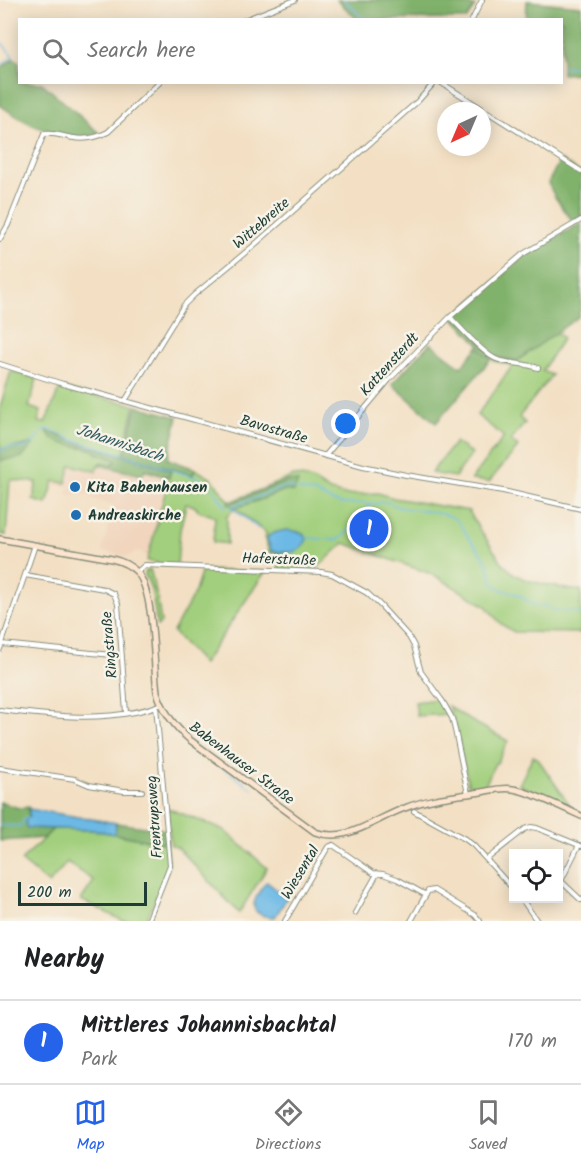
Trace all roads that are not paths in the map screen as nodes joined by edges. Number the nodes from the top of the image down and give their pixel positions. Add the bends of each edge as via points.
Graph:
1 (296, 0) edge
2 (482, 0) edge
3 (249, 18) edge
4 (472, 18) edge
5 (158, 84) edge
6 (433, 84) edge
7 (444, 84) edge
8 (581, 171) edge
9 (581, 220) edge
10 (0, 239) edge
11 (450, 316) junction
12 (0, 364) edge
13 (538, 368) dead end
14 (125, 401) junction
15 (325, 456) junction
16 (581, 509) edge
17 (0, 539) edge
18 (35, 545) junction
19 (137, 572) junction
20 (25, 575) junction
21 (1, 647) edge
22 (122, 656) junction
23 (159, 705) junction
24 (0, 710) edge
25 (126, 713) junction
26 (0, 768) edge
27 (142, 791) dead end
28 (468, 794) junction
29 (414, 811) dead end
30 (581, 816) edge
31 (332, 836) junction
32 (333, 845) junction
33 (580, 846) edge
34 (487, 859) junction
35 (377, 874) junction
36 (509, 885) edge
37 (426, 895) junction
38 (581, 900) edge
39 (524, 903) edge
40 (355, 913) dead end
41 (148, 921) edge
42 (285, 921) edge
43 (411, 921) edge
44 (480, 921) edge
45 (537, 921) edge

1 - 3 street
2 - 4 street
5 - 10 street via 103,135 83,139 44,134
6 - 14 street, Wittebreite via 189,300
7 - 8 street
9 - 11 street, Kattensterdt via 523,254
11 - 13 street via 493,358
11 - 15 street, Kattensterdt
12 - 14 street, Bavostraße
14 - 15 street, Bavostraße
15 - 16 street, Bavostraße
17 - 18 main road
18 - 19 main road via 112,559
18 - 20 street
19 - 23 main road, Babenhauser Straße via 149,604
19 - 28 street, Haferstraße via 145,565 321,572 367,593 409,638 421,672 449,712
20 - 21 street
20 - 22 street, Ringstraße via 114,594
21 - 22 street
22 - 25 street, Ringstraße
23 - 25 street
23 - 31 main road, Babenhauser Straße via 196,745 309,828
23 - 41 street, Frentrupsweg via 170,865
24 - 25 street via 73,717
26 - 27 street
28 - 30 main road via 516,789
28 - 31 main road via 420,802
29 - 34 street via 467,840
31 - 32 street, Wiesental
32 - 35 street
32 - 42 street, Wiesental via 328,847
33 - 34 street via 531,827
33 - 38 street via 561,881
34 - 36 street
35 - 37 street via 397,879
35 - 40 street
37 - 43 street
37 - 44 street via 434,890
39 - 45 street

